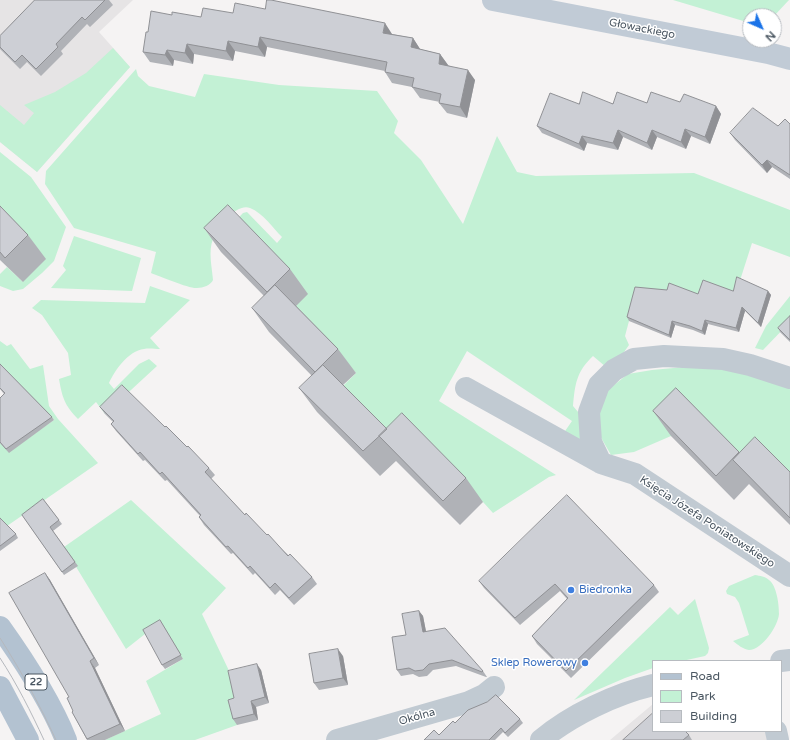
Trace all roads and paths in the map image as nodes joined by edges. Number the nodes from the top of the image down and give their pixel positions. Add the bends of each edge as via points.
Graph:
1 (493, 0) edge
2 (790, 59) edge
3 (790, 378) edge
4 (466, 388) dead end
5 (601, 463) junction
6 (790, 576) edge
7 (0, 627) edge
8 (652, 684) edge
9 (0, 687) edge
10 (494, 687) dead end
11 (28, 740) edge
12 (66, 740) edge
13 (338, 740) edge
14 (541, 740) edge

1 - 2 street, Głowackiego
3 - 5 street via 723,359 664,356 634,359 614,370 599,385 590,412 591,442
4 - 5 street, Księcia Józefa Poniatowskiego
5 - 6 street, Księcia Józefa Poniatowskiego via 635,474
7 - 12 main road, 22 via 57,718
8 - 14 street via 593,708
9 - 11 main road
10 - 13 street, Okólna via 469,702

